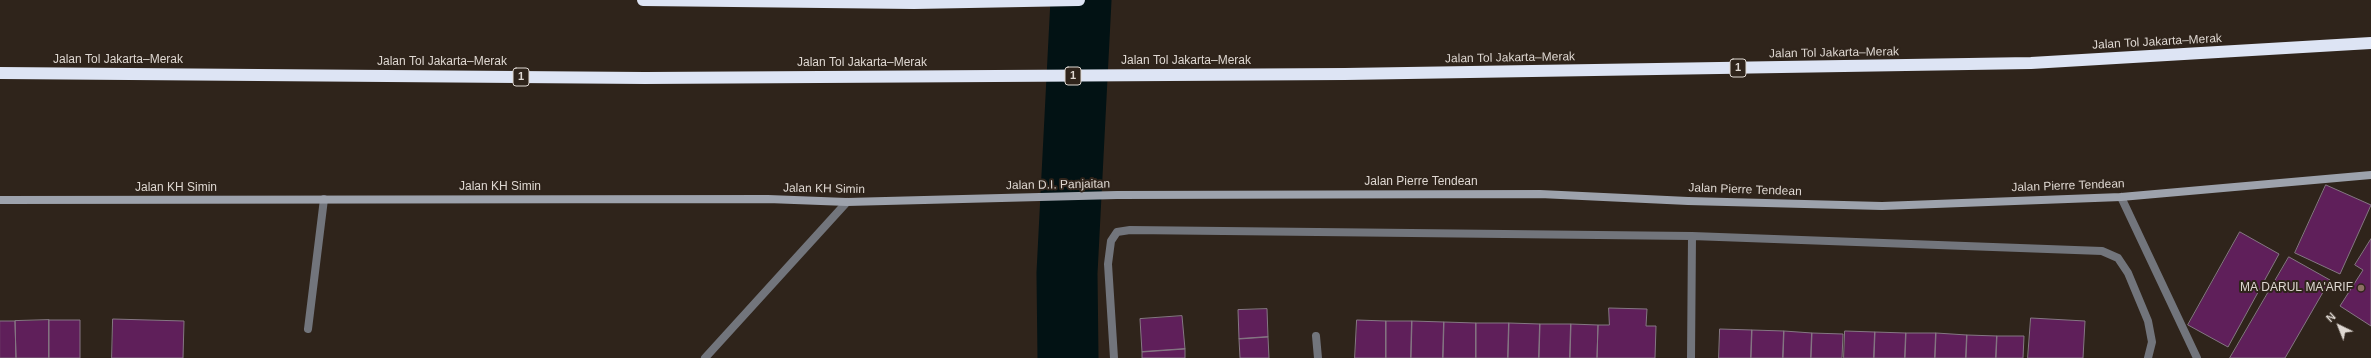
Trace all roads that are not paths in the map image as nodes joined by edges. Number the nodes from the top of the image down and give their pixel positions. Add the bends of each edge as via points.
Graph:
1 (643, 0) edge
2 (1079, 0) edge
3 (1041, 1) edge
4 (2371, 43) edge
5 (0, 73) edge
6 (2371, 175) edge
7 (1118, 195) joint
8 (2121, 197) junction
9 (1000, 198) joint
10 (324, 199) junction
11 (0, 200) edge
12 (847, 202) junction
13 (1692, 236) junction
14 (308, 329) dead end
15 (1316, 336) dead end
16 (705, 358) edge
17 (1114, 358) edge
18 (1318, 358) edge
19 (1691, 358) edge
20 (2148, 358) edge
21 (2197, 358) edge

1 - 3 highway via 914,3
2 - 3 highway
4 - 5 highway, Jalan Tol Jakarta–Merak / 1 via 2031,63 1361,74 637,78
6 - 8 street, Jalan Pierre Tendean
7 - 8 street, Jalan Pierre Tendean via 1540,194 1882,206
7 - 9 street, Jalan D.I. Panjaitan
8 - 21 street
9 - 12 street, Jalan KH Simin
10 - 11 street, Jalan KH Simin
10 - 12 street, Jalan KH Simin via 768,199
10 - 14 street
12 - 16 street
13 - 17 street via 1138,230 1117,232 1111,241 1108,264
13 - 19 street
13 - 20 street via 2102,251 2118,258 2128,273 2148,321 2152,342
15 - 18 street

